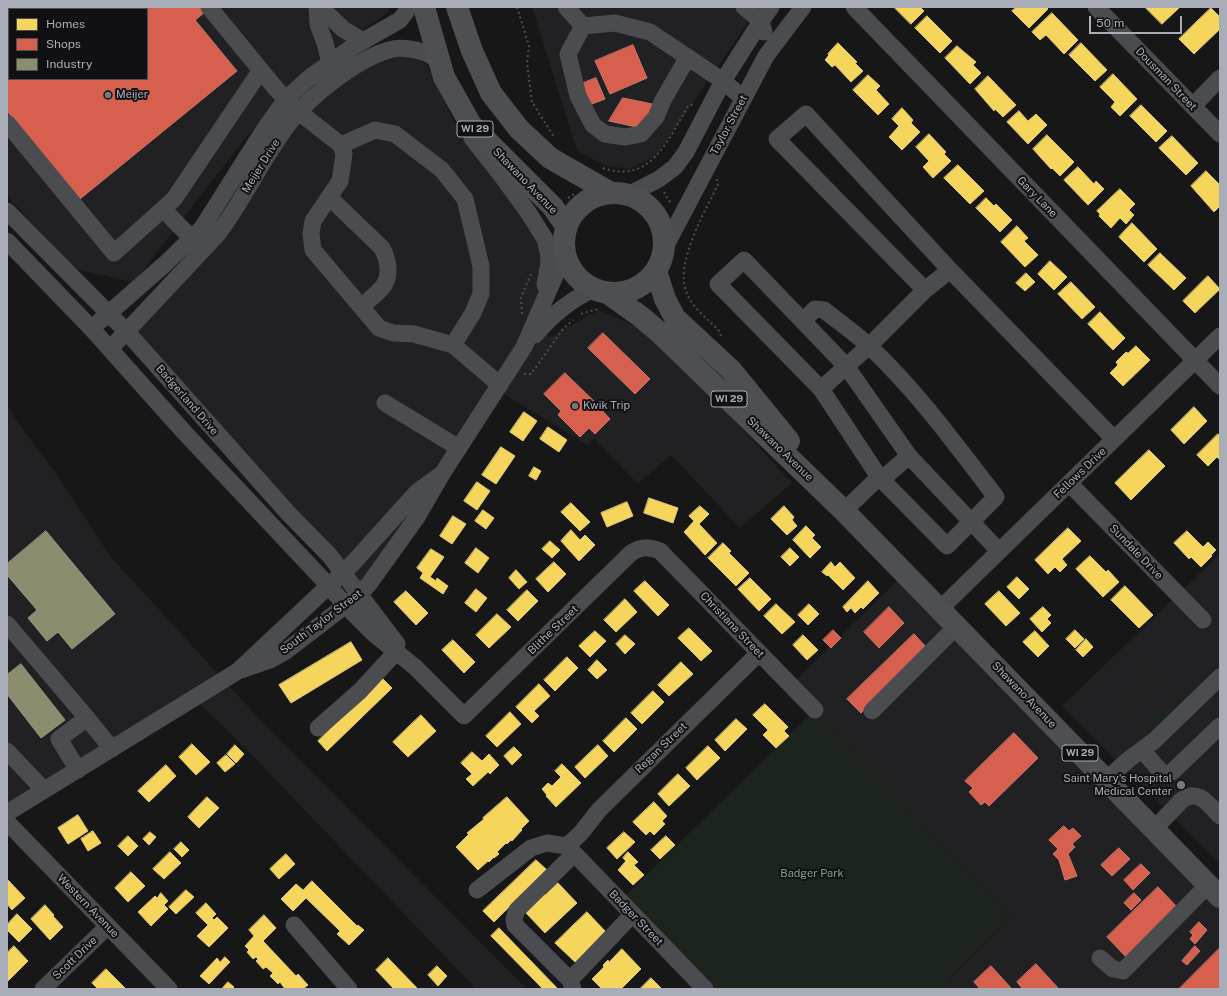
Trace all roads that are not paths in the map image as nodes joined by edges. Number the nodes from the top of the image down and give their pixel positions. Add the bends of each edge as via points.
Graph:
1 (209, 7) edge
2 (317, 7) edge
3 (320, 7) edge
4 (407, 7) edge
5 (424, 7) edge
6 (457, 7) edge
7 (566, 7) edge
8 (744, 7) edge
9 (771, 7) edge
10 (802, 7) edge
11 (854, 7) edge
12 (1096, 7) edge
13 (761, 21) junction
14 (583, 26) junction
15 (363, 41) junction
16 (766, 56) junction
17 (688, 57) junction
18 (330, 63) junction
19 (261, 70) junction
20 (443, 73) junction
21 (1220, 78) edge
22 (722, 81) junction
23 (743, 98) junction
24 (286, 99) junction
25 (1193, 106) junction
26 (299, 112) junction
27 (7, 123) edge
28 (1220, 134) edge
29 (340, 145) junction
30 (620, 194) junction
31 (330, 197) junction
32 (163, 209) junction
33 (7, 211) edge
34 (566, 226) junction
35 (7, 241) edge
36 (197, 244) junction
37 (664, 249) junction
38 (564, 255) junction
39 (950, 270) junction
40 (656, 271) junction
41 (925, 290) junction
42 (601, 297) junction
43 (361, 307) junction
44 (108, 312) junction
45 (539, 316) junction
46 (803, 320) junction
47 (92, 329) junction
48 (127, 332) junction
49 (1220, 336) edge
50 (453, 345) junction
51 (869, 346) junction
52 (524, 347) junction
53 (110, 349) junction
54 (1195, 361) junction
55 (846, 366) junction
56 (500, 385) junction
57 (1220, 386) edge
58 (821, 389) junction
59 (385, 403) dead end
60 (1114, 439) junction
61 (459, 448) junction
62 (909, 456) junction
63 (442, 474) junction
64 (880, 478) junction
65 (1069, 483) junction
66 (844, 511) junction
67 (971, 523) junction
68 (644, 547) joint
69 (999, 552) junction
70 (342, 572) junction
71 (328, 585) junction
72 (359, 595) junction
73 (346, 606) junction
74 (940, 609) junction
75 (1203, 620) dead end
76 (7, 624) edge
77 (957, 626) junction
78 (396, 652) junction
79 (759, 653) junction
80 (415, 667) junction
81 (238, 671) junction
82 (1220, 677) edge
83 (815, 710) dead end
84 (872, 711) dead end
85 (87, 718) junction
86 (1220, 726) edge
87 (318, 728) dead end
88 (112, 749) junction
89 (1142, 750) junction
90 (7, 751) edge
91 (78, 770) junction
92 (1106, 780) junction
93 (44, 790) junction
94 (7, 814) edge
95 (1220, 816) edge
96 (7, 822) edge
97 (1154, 829) junction
98 (571, 850) junction
99 (477, 890) dead end
100 (1214, 891) edge
101 (633, 914) junction
102 (294, 925) dead end
103 (108, 926) junction
104 (1100, 958) dead end
105 (572, 985) edge
106 (700, 987) edge
107 (43, 989) edge
108 (169, 989) edge
109 (348, 989) edge

1 - 19 street
2 - 18 street via 318,24
3 - 15 street via 344,30
4 - 15 street, Meijer Drive via 400,20
5 - 20 main road, Shawano Avenue / WI 29
6 - 30 main road, WI 29 via 472,51 492,93 518,129 550,158
7 - 14 street
8 - 13 street
9 - 13 street
10 - 13 street via 788,15
10 - 16 street, Taylor Street
11 - 54 street, Gary Lane
12 - 25 street, Dousman Street
13 - 16 street via 766,38
13 - 22 street
14 - 17 street via 615,23 650,32
14 - 17 street via 568,54 578,96 593,125 605,134 625,138 642,134 656,117
15 - 18 street, Meijer Drive
16 - 23 street, Taylor Street
17 - 22 street
18 - 24 street, Meijer Drive
19 - 24 street
19 - 32 street via 174,199
20 - 26 street, Meijer Drive via 435,59 421,51 407,48 389,50 352,68
20 - 34 main road, Shawano Avenue / WI 29 via 471,126 553,207
20 - 45 street via 448,100 455,114 545,239 548,262
21 - 25 street
22 - 23 street
22 - 30 street via 686,152 675,167 659,180
23 - 37 street, Taylor Street
24 - 26 street
24 - 36 street, Meijer Drive via 202,228
25 - 28 street, Dousman Street
26 - 29 street
26 - 36 street, Meijer Drive via 284,130 230,218
27 - 32 street via 114,253
29 - 31 street via 344,154 340,181
29 - 50 street via 375,130 395,134 442,170 465,198 481,266 481,294 473,313
30 - 34 main road, WI 29 via 597,196 584,203 573,213
30 - 37 main road, WI 29 via 644,203 656,216 663,232
31 - 43 street via 313,221 313,250
31 - 43 street via 382,248 386,256 388,272 384,285
32 - 36 street
33 - 44 street, Badgerland Drive
34 - 38 main road, WI 29 via 563,240
35 - 47 street, Badgerland Drive
36 - 44 street, Meijer Drive via 165,264
36 - 48 street, Meijer Drive
37 - 40 main road, WI 29
38 - 42 main road, WI 29 via 570,269 580,281
38 - 45 street, South Taylor Street
39 - 41 street
39 - 41 street via 806,114 777,139
39 - 60 street
40 - 42 main road, WI 29 via 636,289
40 - 66 main road, Shawano Avenue / WI 29 via 665,299 676,318 731,370
41 - 51 street
42 - 52 street, South Taylor Street via 575,298
42 - 66 main road, Shawano Avenue / WI 29 via 640,316 660,332
43 - 50 street via 379,328 393,334 414,334
44 - 47 street, Meijer Drive
44 - 48 street, Badgerland Drive
45 - 52 street, South Taylor Street
46 - 51 street via 815,309 824,310
46 - 55 street
46 - 58 street via 744,260 718,284
47 - 53 street, Badgerland Drive
48 - 53 street, Meijer Drive
48 - 70 street, Badgerland Drive
49 - 54 street, Fellows Drive
50 - 56 street
51 - 55 street
51 - 67 street via 944,429 996,497
52 - 56 street, South Taylor Street
53 - 71 street, Badgerland Drive via 193,442
54 - 57 street, Gary Lane
54 - 60 street, Fellows Drive
55 - 58 street
55 - 62 street
56 - 61 street, South Taylor Street
58 - 64 street
59 - 61 street
60 - 65 street, Fellows Drive
61 - 63 street, South Taylor Street
62 - 64 street
62 - 67 street
63 - 70 street, South Taylor Street via 417,492
63 - 72 street, South Taylor Street via 417,517
64 - 66 street
64 - 67 street via 947,546
65 - 69 street, Fellows Drive
65 - 75 street, Sundale Drive
66 - 74 main road, Shawano Avenue / WI 29
67 - 69 street
68 - 79 street, Christiana Street via 660,551
68 - 80 street, Blithe Street via 631,553 464,716
69 - 74 street, Fellows Drive
70 - 71 street, South Taylor Street
70 - 72 street, Badgerland Drive
71 - 73 street, Badgerland Drive
71 - 81 street, South Taylor Street
72 - 73 street, South Taylor Street
72 - 80 street
73 - 78 street
73 - 81 street, South Taylor Street via 286,651 270,660
74 - 77 main road, Shawano Avenue / WI 29
76 - 85 street
77 - 84 street
77 - 92 main road, Shawano Avenue / WI 29
78 - 80 street
78 - 87 street via 360,691
79 - 83 street, Christiana Street
79 - 98 street, Regan Street via 599,810
81 - 88 street, South Taylor Street
82 - 89 street
85 - 88 street
85 - 91 street via 59,739
86 - 89 street via 1168,774 1162,773
88 - 91 street, South Taylor Street
89 - 92 street
90 - 93 street
91 - 93 street, South Taylor Street
92 - 97 main road, Shawano Avenue / WI 29
93 - 94 street, South Taylor Street
95 - 97 street via 1201,797 1187,796
96 - 103 street, Western Avenue
97 - 100 main road, Shawano Avenue / WI 29
98 - 99 street via 547,843 531,848
98 - 101 street, Badger Street
98 - 105 street, Regan Street via 517,910 514,919 515,925
100 - 104 street via 1123,971 1113,969
101 - 105 street
101 - 106 street, Badger Street
102 - 109 street
103 - 107 street, Scott Drive
103 - 108 street, Western Avenue

